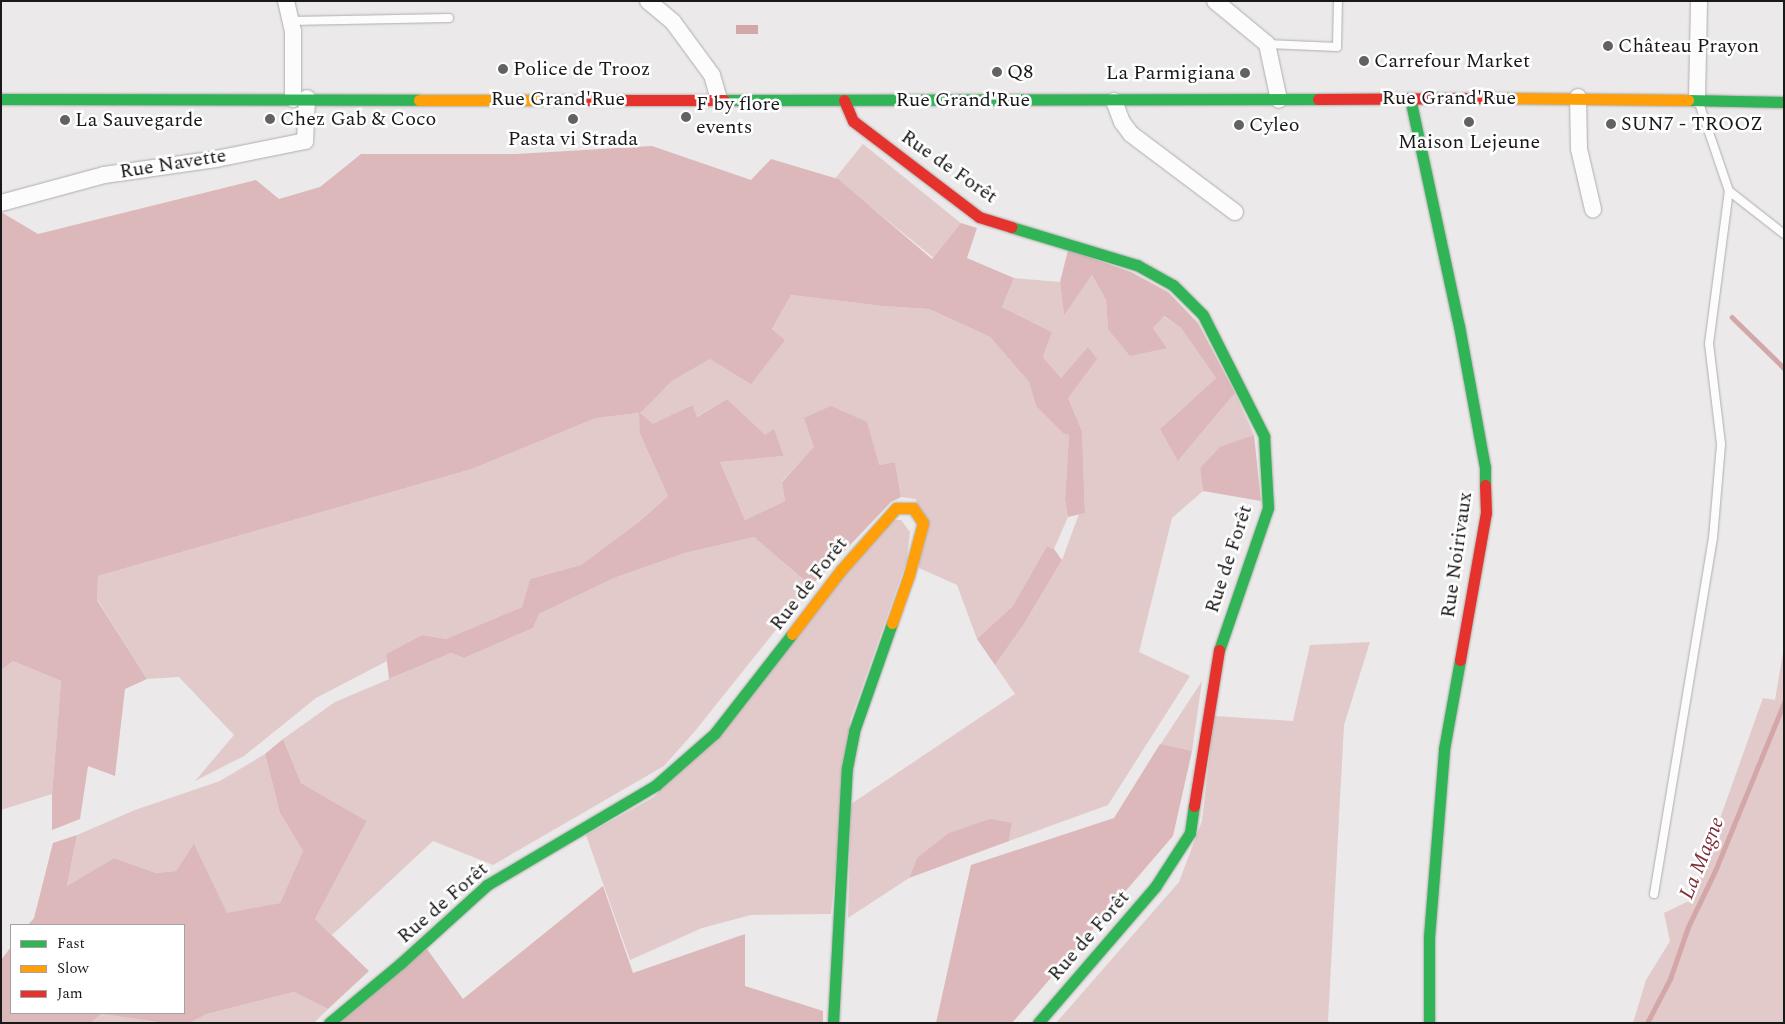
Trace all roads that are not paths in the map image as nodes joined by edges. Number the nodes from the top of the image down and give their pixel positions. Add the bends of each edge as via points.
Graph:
1 (286, 1) edge
2 (648, 1) edge
3 (1215, 1) edge
4 (1338, 1) edge
5 (1699, 1) edge
6 (449, 18) dead end
7 (291, 20) junction
8 (1267, 44) junction
9 (1578, 97) junction
10 (1410, 98) junction
11 (1, 99) edge
12 (300, 99) junction
13 (1697, 99) junction
14 (718, 100) junction
15 (844, 100) junction
16 (1114, 100) junction
17 (1279, 100) junction
18 (1784, 102) edge
19 (1729, 191) junction
20 (1, 203) edge
21 (1593, 209) dead end
22 (1235, 212) dead end
23 (1784, 234) edge
24 (1654, 894) dead end
25 (328, 1023) edge
26 (833, 1023) edge
27 (1038, 1023) edge
28 (1429, 1023) edge

1 - 7 street
2 - 14 street via 673,22 712,75
3 - 8 street
4 - 8 lane via 1337,47
5 - 13 street
6 - 7 lane
7 - 12 street
8 - 17 street
9 - 10 main road, Rue Grand'Rue
9 - 13 main road, Rue Grand'Rue
9 - 21 street via 1579,149
10 - 17 main road, Rue Grand'Rue
10 - 28 main road, Rue Noirivaux via 1459,326 1485,467 1486,513 1444,748 1429,936
11 - 12 main road, Rue Grand'Rue
12 - 14 main road, Rue Grand'Rue
12 - 20 street, Rue Navette via 305,141 216,159 104,175
13 - 18 main road, Rue Grand'Rue
13 - 19 lane
14 - 15 main road, Rue Grand'Rue
15 - 16 main road, Rue Grand'Rue
15 - 27 main road, Rue de Forêt via 853,121 979,217 1137,264 1173,285 1203,315 1264,436 1268,508 1220,648 1190,833 1155,887
16 - 17 main road, Rue Grand'Rue
16 - 22 street via 1122,122 1131,134
19 - 23 lane
19 - 24 lane via 1709,344 1721,444 1713,538
25 - 26 main road, Rue de Forêt via 401,963 487,884 656,785 716,733 841,570 896,508 913,508 923,523 909,575 854,731 847,768

